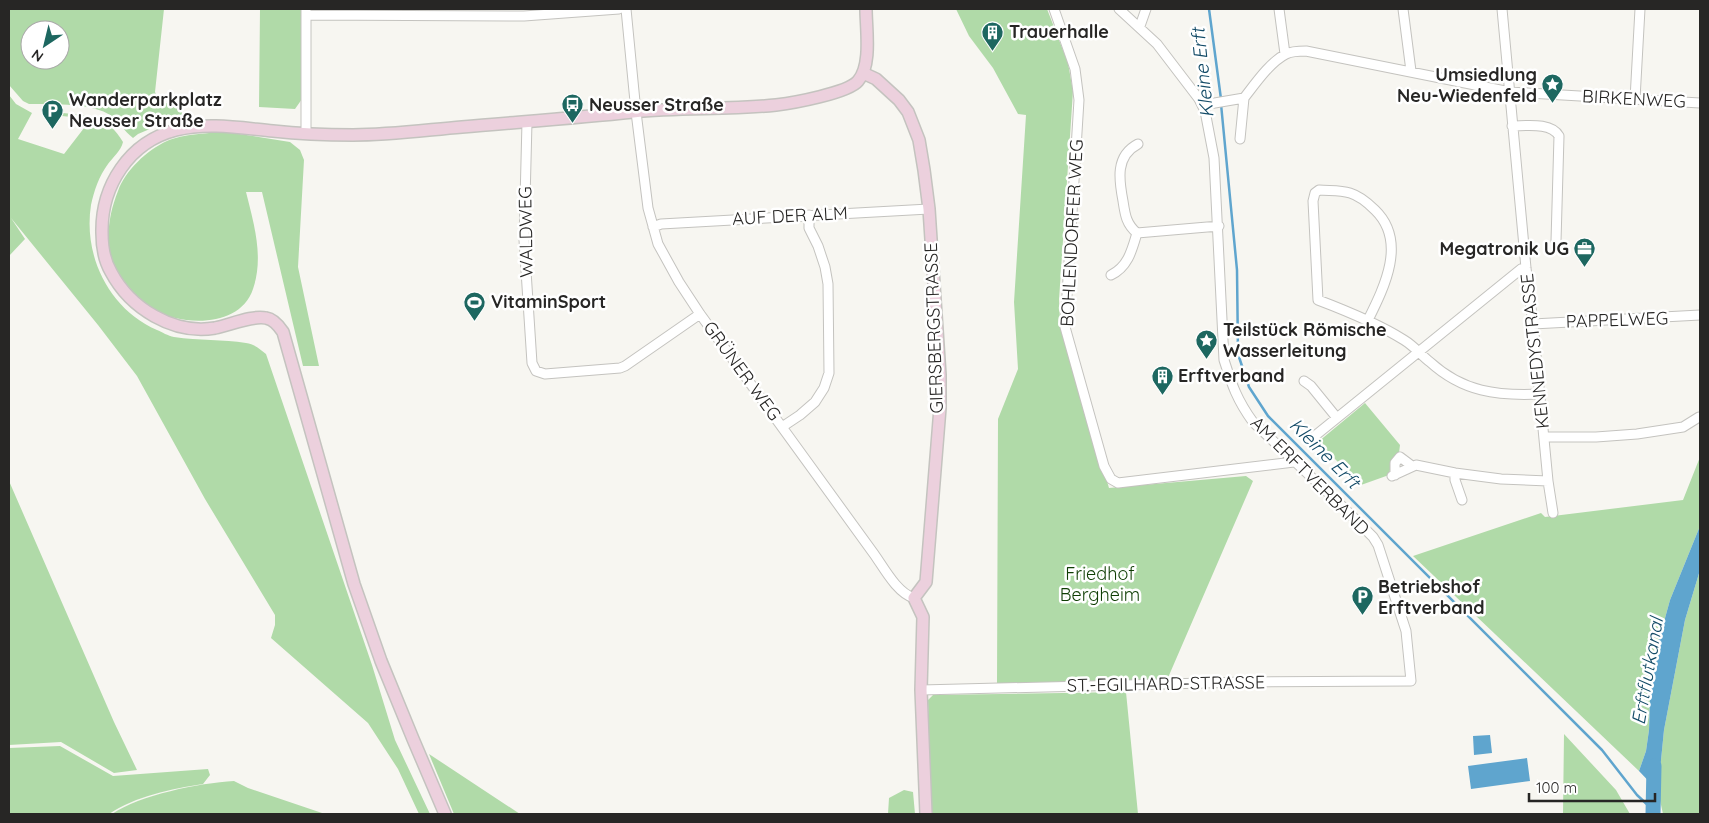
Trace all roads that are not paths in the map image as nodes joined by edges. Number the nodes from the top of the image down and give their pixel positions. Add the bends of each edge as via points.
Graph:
1 (619, 9) edge
2 (626, 9) edge
3 (866, 9) edge
4 (1054, 9) edge
5 (1120, 9) edge
6 (1146, 9) edge
7 (1279, 9) edge
8 (1403, 9) edge
9 (1502, 9) edge
10 (1640, 9) edge
11 (306, 12) edge
12 (1140, 26) junction
13 (1285, 54) junction
14 (1411, 71) junction
15 (864, 72) junction
16 (1510, 92) junction
17 (1244, 98) junction
18 (1635, 99) junction
19 (1700, 103) edge
20 (1208, 105) junction
21 (636, 112) junction
22 (527, 122) junction
23 (1512, 126) junction
24 (306, 134) junction
25 (1240, 139) dead end
26 (1138, 144) dead end
27 (929, 209) junction
28 (809, 215) junction
29 (1219, 226) junction
30 (653, 227) junction
31 (1137, 233) junction
32 (1556, 241) dead end
33 (1526, 268) junction
34 (1110, 275) dead end
35 (700, 314) junction
36 (1700, 315) edge
37 (1368, 320) junction
38 (1534, 324) junction
39 (1419, 352) junction
40 (1304, 381) dead end
41 (1540, 394) junction
42 (1699, 417) edge
43 (1336, 418) junction
44 (782, 427) junction
45 (1544, 437) junction
46 (1311, 439) dead end
47 (1294, 462) junction
48 (1412, 466) junction
49 (1455, 473) junction
50 (1548, 481) junction
51 (1462, 500) dead end
52 (1553, 513) dead end
53 (914, 598) junction
54 (1411, 681) joint
55 (922, 690) junction
56 (446, 814) edge
57 (926, 814) edge

1 - 11 street via 524,16
2 - 21 street, GRÜNER WEG
3 - 15 main road
4 - 47 street, BOHLENDORFER WEG via 1075,68 1079,100 1065,327 1104,466 1118,483
5 - 12 street
6 - 12 street
7 - 13 street
8 - 14 street
9 - 16 street, KENNEDYSTRASSE
10 - 18 street
11 - 24 street
12 - 20 street
13 - 14 street, BIRKENWEG via 1306,51
13 - 17 street via 1264,72
14 - 16 street, BIRKENWEG
15 - 21 main road via 852,86 779,105
15 - 27 main road, GIERSBERGSTRASSE via 876,79 908,112 919,140
16 - 18 street, BIRKENWEG
16 - 23 street, KENNEDYSTRASSE
17 - 20 street
17 - 25 street
18 - 19 street, BIRKENWEG
20 - 29 street, AM ERFTVERBAND
21 - 22 main road
21 - 30 street, GRÜNER WEG
22 - 24 main road via 355,135
22 - 35 street, WALDWEG via 524,240 532,363 536,372 620,368
23 - 32 street via 1549,127 1559,136
23 - 33 street, KENNEDYSTRASSE
24 - 56 main road via 210,126 175,130 158,137 126,162 111,185 103,213 104,252 109,268 126,294 152,315 171,324 208,328 264,317 283,332 354,584 412,739
26 - 31 street via 1125,156 1118,172 1126,221
27 - 28 street, AUF DER ALM
27 - 53 main road, GIERSBERGSTRASSE via 940,408 926,582
28 - 30 street, AUF DER ALM via 671,223
28 - 44 street via 809,228 827,276 829,373 815,402
29 - 31 street
29 - 47 street, AM ERFTVERBAND via 1224,360 1233,390 1253,422
30 - 35 street, GRÜNER WEG via 669,266
31 - 34 street via 1124,266
33 - 38 street, KENNEDYSTRASSE
33 - 39 street
35 - 44 street, GRÜNER WEG
36 - 38 street, PAPPELWEG
37 - 37 street via 1318,300 1314,201 1319,190 1350,193 1367,201 1384,219 1392,240 1390,267
37 - 39 street via 1406,340
38 - 41 street, KENNEDYSTRASSE
39 - 41 street via 1430,363 1471,387 1495,394
39 - 43 street
40 - 43 street
41 - 45 street, KENNEDYSTRASSE
42 - 45 street via 1683,427 1637,434
43 - 46 street
44 - 53 street, GRÜNER WEG via 893,580
45 - 50 street, KENNEDYSTRASSE
47 - 54 street, AM ERFTVERBAND via 1378,545 1406,631
48 - 48 street via 1393,476 1400,457
48 - 49 street via 1416,464
49 - 50 street via 1501,480
49 - 51 street
50 - 52 street, KENNEDYSTRASSE
53 - 55 main road via 922,617
54 - 55 street, ST.-EGILHARD-STRASSE
55 - 57 main road

